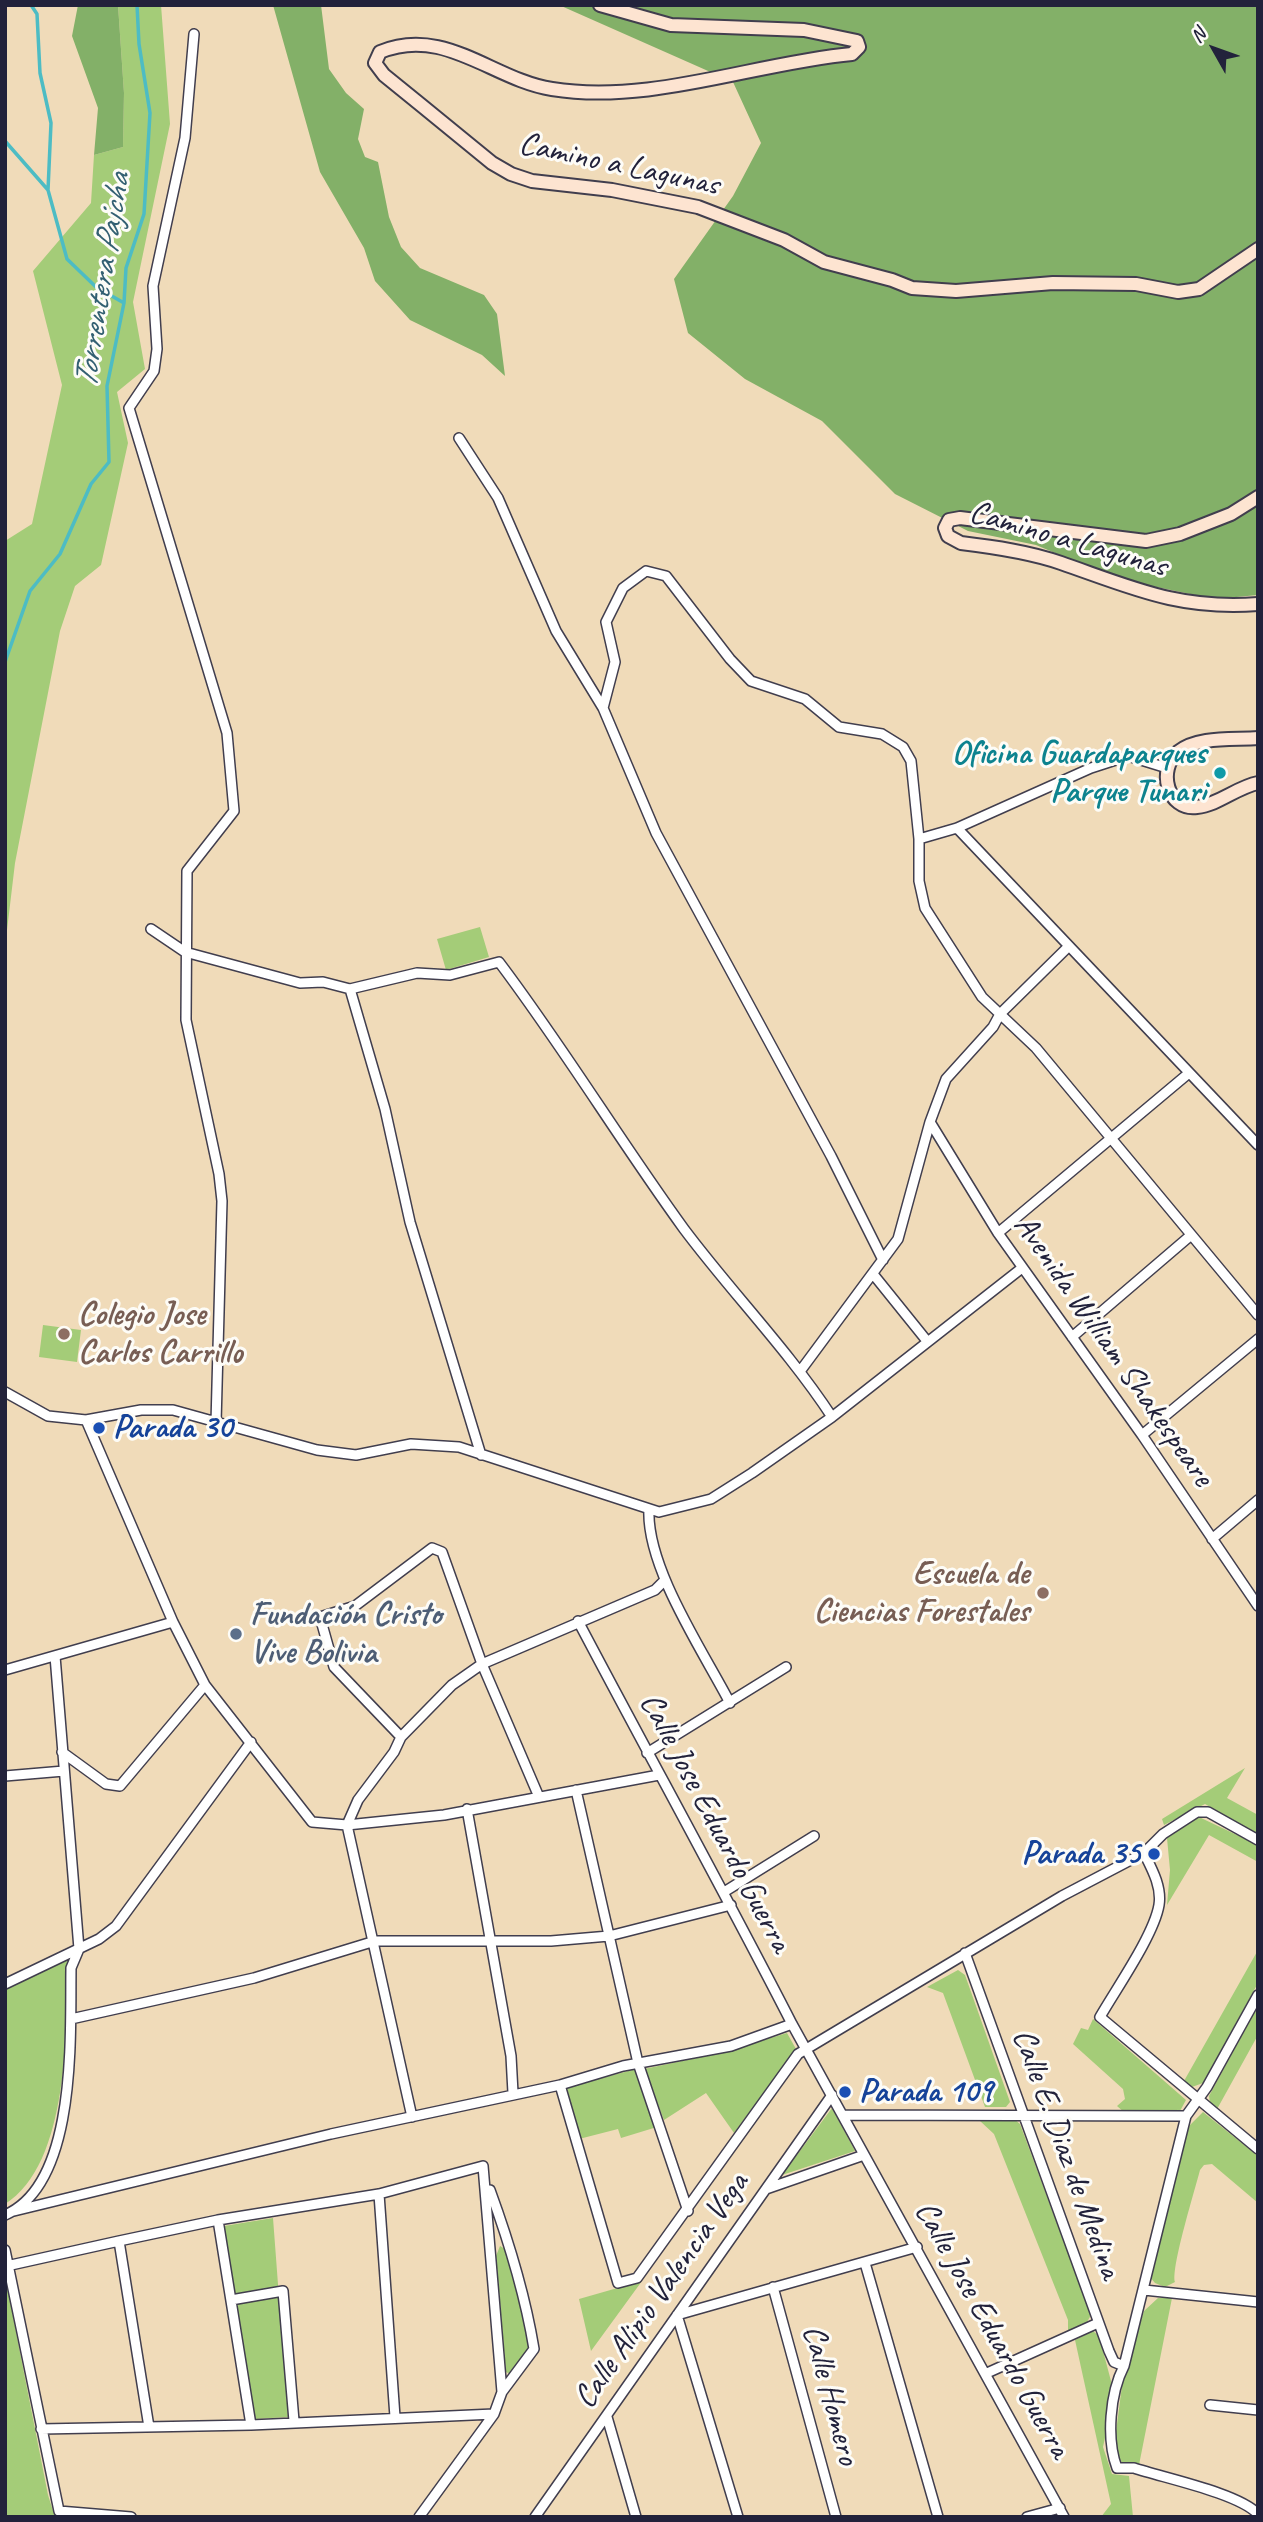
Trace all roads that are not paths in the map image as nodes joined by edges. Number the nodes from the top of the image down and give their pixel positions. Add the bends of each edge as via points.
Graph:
1 (600, 5) edge
2 (194, 34) dead end
3 (1258, 248) edge
4 (459, 438) dead end
5 (1258, 497) edge
6 (1258, 604) edge
7 (603, 708) junction
8 (1258, 737) edge
9 (1167, 768) junction
10 (1258, 783) edge
11 (957, 828) junction
12 (919, 839) junction
13 (151, 929) dead end
14 (1068, 947) junction
15 (185, 952) junction
16 (350, 989) junction
17 (1000, 1014) junction
18 (1189, 1073) junction
19 (930, 1122) junction
20 (1110, 1138) junction
21 (1258, 1145) edge
22 (998, 1233) junction
23 (1190, 1236) junction
24 (883, 1260) junction
25 (1022, 1268) junction
26 (873, 1274) junction
27 (1258, 1315) edge
28 (1072, 1336) junction
29 (1258, 1339) edge
30 (927, 1341) junction
31 (801, 1370) junction
32 (5, 1392) edge
33 (832, 1417) junction
34 (86, 1420) junction
35 (216, 1423) junction
36 (1142, 1435) junction
37 (481, 1455) junction
38 (1258, 1500) edge
39 (649, 1509) junction
40 (1212, 1539) junction
41 (665, 1580) junction
42 (1258, 1606) edge
43 (579, 1621) junction
44 (173, 1622) junction
45 (55, 1656) junction
46 (482, 1664) junction
47 (786, 1667) dead end
48 (5, 1670) edge
49 (205, 1685) junction
50 (730, 1703) junction
51 (401, 1737) junction
52 (251, 1742) junction
53 (62, 1752) junction
54 (647, 1753) junction
55 (64, 1771) junction
56 (659, 1775) junction
57 (5, 1776) edge
58 (576, 1790) junction
59 (538, 1797) junction
60 (467, 1809) junction
61 (347, 1825) junction
62 (814, 1836) dead end
63 (1258, 1840) edge
64 (1144, 1853) junction
65 (724, 1892) junction
66 (731, 1905) junction
67 (609, 1936) junction
68 (375, 1941) junction
69 (490, 1941) junction
70 (79, 1949) junction
71 (965, 1953) junction
72 (5, 1984) edge
73 (1258, 1995) edge
74 (71, 2019) junction
75 (792, 2024) junction
76 (807, 2049) junction
77 (638, 2063) junction
78 (560, 2085) junction
79 (513, 2093) junction
80 (832, 2095) junction
81 (1198, 2100) junction
82 (843, 2115) junction
83 (1026, 2116) junction
84 (1186, 2116) junction
85 (412, 2117) junction
86 (1258, 2150) edge
87 (864, 2155) junction
88 (486, 2179) junction
89 (764, 2189) junction
90 (379, 2194) junction
91 (688, 2210) junction
92 (10, 2213) edge
93 (218, 2220) junction
94 (119, 2241) junction
95 (917, 2247) junction
96 (5, 2249) edge
97 (865, 2263) junction
98 (11, 2265) junction
99 (773, 2287) junction
100 (1144, 2290) junction
101 (231, 2300) junction
102 (1258, 2302) edge
103 (677, 2315) junction
104 (1098, 2323) junction
105 (1124, 2366) junction
106 (987, 2373) junction
107 (502, 2392) junction
108 (1210, 2404) dead end
109 (1258, 2410) edge
110 (494, 2414) junction
111 (395, 2417) junction
112 (607, 2417) junction
113 (294, 2421) junction
114 (251, 2425) junction
115 (149, 2427) junction
116 (41, 2428) junction
117 (1062, 2512) edge
118 (1258, 2514) edge
119 (72, 2515) edge
120 (131, 2517) edge
121 (419, 2517) edge
122 (535, 2517) edge
123 (636, 2517) edge
124 (738, 2517) edge
125 (836, 2517) edge
126 (938, 2517) edge
127 (1027, 2517) edge

1 - 3 street, Camino a Lagunas via 671,25 827,34 857,41 859,47 852,54 623,93 527,84 455,51 395,46 380,52 375,63 384,75 511,174 698,206 784,240 824,262 912,288 956,291 1053,283 1136,284 1178,292 1199,289
2 - 15 street via 185,138 153,286 154,371 129,408 227,733 234,811 187,871
4 - 7 street via 498,498 556,631
5 - 6 street, Camino a Lagunas via 1231,514 1180,534 1146,541 960,518 949,520 945,528 948,536 961,543 1060,562 1131,590 1214,607
7 - 12 street via 615,662 606,622 623,588 646,571 666,576 751,681 805,699 839,727 882,734 903,747 911,761
7 - 24 street via 656,832
8 - 9 street via 1199,743 1176,753
9 - 10 street via 1167,788 1186,806 1197,807
9 - 11 street via 1128,756
11 - 12 street
11 - 14 street
12 - 17 street via 919,881 925,908 982,997
13 - 15 street
14 - 17 street
14 - 18 street
15 - 16 street via 300,983 323,982
15 - 35 street via 186,1020 222,1201
16 - 31 street via 417,973 450,975 499,962 558,1040 683,1226
16 - 37 street via 411,1222
17 - 19 street via 946,1079
17 - 20 street via 1036,1048
18 - 20 street
18 - 21 street
19 - 22 street, Avenida William Shakespeare
19 - 24 street via 906,1219
20 - 22 street
20 - 23 street
22 - 25 street, Avenida William Shakespeare
23 - 27 street
23 - 28 street
24 - 26 street
25 - 28 street, Avenida William Shakespeare
25 - 30 street
26 - 30 street
26 - 31 street
28 - 36 street, Avenida William Shakespeare
29 - 36 street
30 - 33 street
31 - 33 street
32 - 34 street via 48,1416
33 - 39 street via 711,1499 659,1513
34 - 35 street via 141,1410 173,1410
34 - 44 street
35 - 37 street via 317,1450 356,1455 411,1444 459,1447
36 - 40 street, Avenida William Shakespeare
37 - 39 street
38 - 40 street
39 - 41 street via 648,1529
40 - 42 street, Avenida William Shakespeare
41 - 43 street via 655,1590
41 - 50 street
43 - 46 street
43 - 54 street, Calle Jose Eduardo Guerra
44 - 45 street
44 - 49 street
45 - 48 street
45 - 53 street
46 - 51 street via 452,1685
46 - 51 street via 442,1552 432,1548 355,1606 320,1617 334,1667
46 - 59 street
47 - 50 street
49 - 52 street
49 - 53 street via 120,1786 106,1784
50 - 54 street
51 - 61 street via 358,1800
52 - 61 street via 312,1822
52 - 70 street via 116,1926
53 - 55 street
54 - 56 street, Calle Jose Eduardo Guerra
55 - 57 street
55 - 70 street
56 - 58 street
56 - 65 street, Calle Jose Eduardo Guerra
58 - 59 street
58 - 67 street
59 - 60 street
60 - 61 street
60 - 69 street
61 - 68 street
62 - 65 street
63 - 64 street via 1203,1811 1163,1834
64 - 71 street
64 - 81 street via 1154,1871 1159,1906 1100,2017
65 - 66 street, Calle Jose Eduardo Guerra
66 - 67 street
66 - 75 street, Calle Jose Eduardo Guerra
67 - 69 street
67 - 77 street
68 - 69 street
68 - 74 street via 254,1978
68 - 85 street
69 - 79 street via 511,2056
70 - 72 street
70 - 74 street via 71,1968
71 - 76 street
71 - 83 street, Calle E. Diaz de Medina
73 - 81 street
74 - 92 street via 66,2095 55,2149 38,2189
75 - 76 street, Calle Jose Eduardo Guerra
75 - 77 street via 731,2046
76 - 80 street, Calle Jose Eduardo Guerra
76 - 91 street via 798,2054
77 - 78 street
77 - 91 street
78 - 79 street
78 - 91 street via 618,2283 637,2278
79 - 85 street
80 - 82 street, Calle Jose Eduardo Guerra
80 - 89 street, Calle Alipio Valencia Vega
81 - 84 street
81 - 86 street
82 - 83 street
82 - 87 street, Calle Jose Eduardo Guerra
83 - 84 street
83 - 104 street, Calle E. Diaz de Medina
84 - 100 street
85 - 92 street
87 - 89 street
87 - 95 street, Calle Jose Eduardo Guerra
88 - 90 street via 483,2166
88 - 107 street
88 - 107 street via 508,2238 534,2349
89 - 103 street, Calle Alipio Valencia Vega
90 - 93 street
90 - 111 street
93 - 94 street
93 - 101 street
94 - 98 street
94 - 115 street
95 - 97 street
95 - 106 street, Calle Jose Eduardo Guerra
96 - 98 street
97 - 99 street
97 - 126 street
98 - 116 street
99 - 103 street
99 - 125 street, Calle Homero
100 - 102 street
100 - 105 street
101 - 113 street via 283,2291
101 - 114 street
103 - 112 street, Calle Alipio Valencia Vega
103 - 124 street
104 - 105 street, Calle E. Diaz de Medina via 1114,2362
104 - 106 street
105 - 118 street via 1118,2379 1110,2449 1117,2468 1134,2468 1234,2499
106 - 117 street, Calle Jose Eduardo Guerra
107 - 110 street
108 - 109 street
110 - 111 street
110 - 121 street
111 - 113 street
112 - 122 street, Calle Alipio Valencia Vega
112 - 123 street
113 - 114 street
114 - 115 street
115 - 116 street
116 - 119 street via 59,2511
117 - 127 street
119 - 120 street

